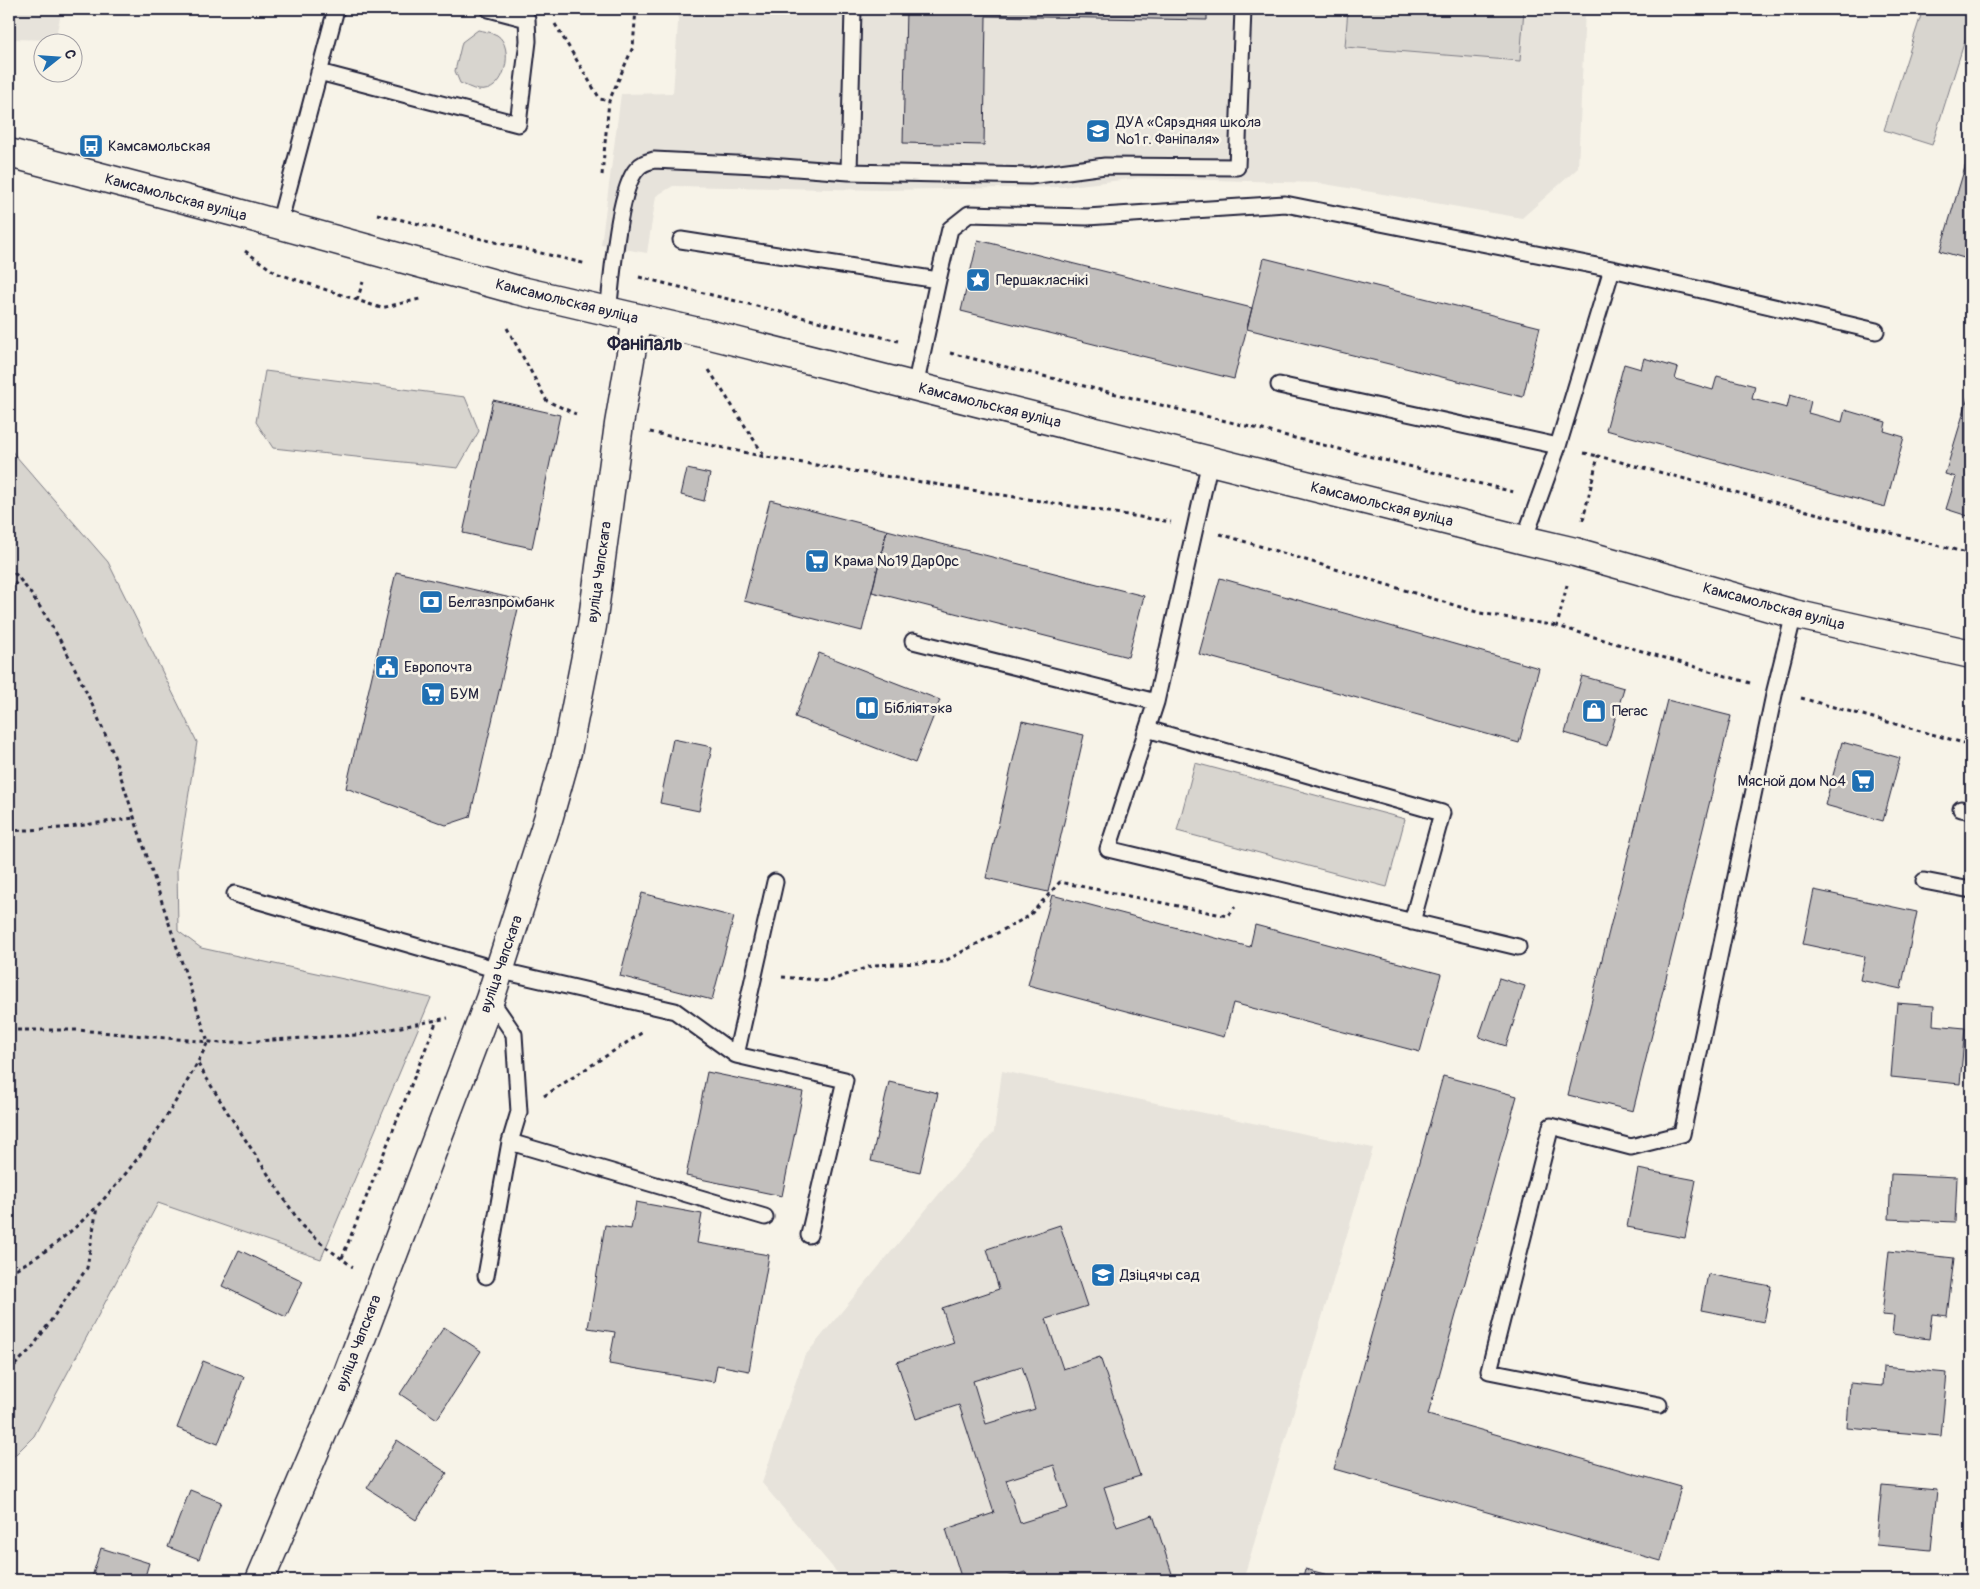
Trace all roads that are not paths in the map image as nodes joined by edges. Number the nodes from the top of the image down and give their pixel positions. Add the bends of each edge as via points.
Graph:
1 (336, 9) edge
2 (489, 9) edge
3 (853, 9) edge
4 (1243, 9) edge
5 (319, 72) junction
6 (9, 153) edge
7 (849, 172) junction
8 (280, 224) junction
9 (682, 240) dead end
10 (1612, 269) junction
11 (938, 280) junction
12 (608, 312) junction
13 (637, 318) junction
14 (1876, 331) dead end
15 (1279, 385) dead end
16 (915, 386) junction
17 (1558, 446) junction
18 (1210, 461) junction
19 (1524, 540) junction
20 (1794, 614) junction
21 (913, 641) dead end
22 (1971, 654) edge
23 (1156, 702) junction
24 (1147, 729) junction
25 (1924, 881) dead end
26 (775, 882) dead end
27 (1971, 890) edge
28 (235, 894) dead end
29 (1412, 922) junction
30 (1518, 947) dead end
31 (498, 970) junction
32 (488, 1005) junction
33 (736, 1055) junction
34 (510, 1142) junction
35 (766, 1217) dead end
36 (809, 1235) dead end
37 (486, 1276) dead end
38 (1659, 1405) dead end
39 (260, 1580) edge

1 - 5 lane
2 - 5 lane via 527,19 528,40 518,124
3 - 7 lane
4 - 7 lane via 1237,167 1105,166 1030,176
5 - 8 lane
6 - 8 main road, Камсамольская вуліца
7 - 12 lane via 645,162 636,170 627,190 619,222
8 - 12 main road, Камсамольская вуліца
9 - 11 lane
10 - 11 lane via 1285,204 1087,217 969,214 950,229
10 - 14 lane
10 - 17 lane
11 - 16 lane
12 - 13 main road, Камсамольская вуліца
13 - 16 main road, Камсамольская вуліца
13 - 31 main road, вуліца Чапскага via 592,626 567,752 533,868
15 - 17 lane
16 - 18 main road, Камсамольская вуліца
17 - 19 lane
18 - 19 main road, Камсамольская вуліца
18 - 23 lane
19 - 20 main road, Камсамольская вуліца
20 - 22 main road, Камсамольская вуліца
20 - 38 lane via 1775,690 1682,1134 1631,1147 1551,1126 1489,1371
21 - 23 lane
23 - 24 lane
24 - 29 lane via 1442,813
24 - 29 lane via 1108,848
25 - 27 lane
26 - 33 lane
28 - 31 lane
29 - 30 lane
31 - 32 main road, вуліца Чапскага
31 - 33 lane via 675,1011
32 - 34 lane via 514,1034 519,1112
32 - 39 main road, вуліца Чапскага via 348,1372
33 - 36 lane via 844,1080
34 - 35 lane
34 - 37 lane

